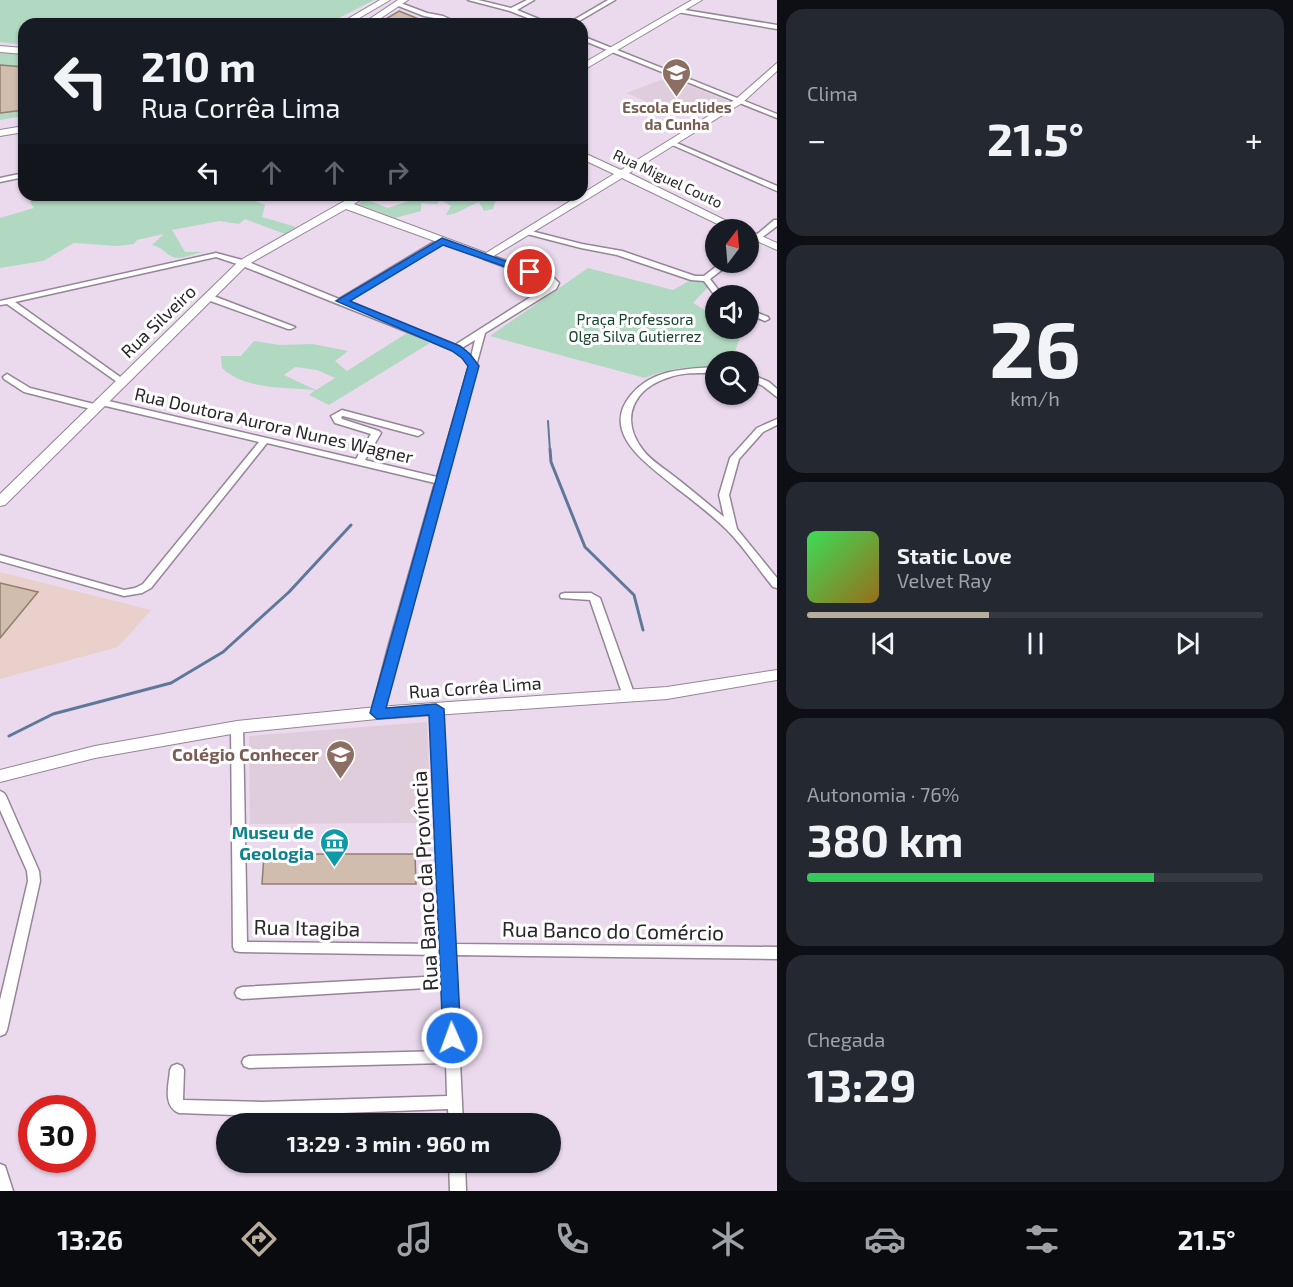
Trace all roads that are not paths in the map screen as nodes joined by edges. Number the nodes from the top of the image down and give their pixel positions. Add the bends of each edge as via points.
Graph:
1 (386, 0) edge
2 (471, 0) edge
3 (531, 0) edge
4 (612, 0) edge
5 (698, 0) edge
6 (401, 2) edge
7 (512, 10) junction
8 (679, 11) junction
9 (354, 18) edge
10 (376, 18) edge
11 (443, 18) edge
12 (533, 18) edge
13 (580, 18) edge
14 (777, 27) edge
15 (588, 40) edge
16 (0, 49) edge
17 (18, 50) edge
18 (613, 50) junction
19 (588, 65) edge
20 (777, 66) edge
21 (739, 101) junction
22 (777, 116) edge
23 (18, 121) edge
24 (0, 124) edge
25 (18, 130) edge
26 (0, 134) edge
27 (672, 143) junction
28 (588, 158) edge
29 (624, 174) junction
30 (18, 176) edge
31 (0, 180) edge
32 (777, 189) edge
33 (588, 196) edge
34 (353, 201) edge
35 (580, 201) edge
36 (346, 205) junction
37 (717, 219) edge
38 (777, 222) edge
39 (530, 232) junction
40 (759, 232) edge
41 (759, 239) edge
42 (442, 241) junction
43 (777, 247) edge
44 (487, 257) junction
45 (243, 263) junction
46 (714, 273) edge
47 (706, 279) junction
48 (711, 285) edge
49 (208, 297) junction
50 (341, 301) junction
51 (4, 302) edge
52 (759, 317) edge
53 (765, 320) dead end
54 (291, 327) dead end
55 (481, 333) junction
56 (456, 348) junction
57 (473, 366) junction
58 (705, 371) edge
59 (7, 377) dead end
60 (759, 380) edge
61 (120, 381) junction
62 (777, 394) edge
63 (98, 404) junction
64 (777, 422) edge
65 (418, 433) dead end
66 (265, 440) junction
67 (359, 462) junction
68 (441, 481) junction
69 (0, 502) edge
70 (732, 529) junction
71 (0, 558) edge
72 (777, 585) edge
73 (565, 596) dead end
74 (777, 675) edge
75 (629, 696) junction
76 (436, 709) junction
77 (377, 713) junction
78 (237, 727) junction
79 (0, 776) edge
80 (0, 796) edge
81 (449, 950) junction
82 (777, 953) edge
83 (450, 981) junction
84 (242, 993) dead end
85 (0, 1030) edge
86 (453, 1057) junction
87 (249, 1062) dead end
88 (177, 1070) dead end
89 (455, 1102) junction
90 (456, 1113) edge
91 (0, 1171) edge
92 (457, 1173) edge
93 (5, 1191) edge
94 (458, 1191) edge

1 - 9 street
2 - 7 street
3 - 7 street
4 - 13 street
5 - 8 street
6 - 10 street
6 - 11 street via 426,15
7 - 12 street
8 - 14 street
8 - 18 street
15 - 18 street
16 - 17 street
18 - 19 street
18 - 21 street
20 - 21 street
21 - 22 street
21 - 27 street
23 - 24 street
25 - 26 street
27 - 29 street
27 - 32 street
28 - 29 street, Rua Miguel Couto
29 - 33 street
29 - 37 street, Rua Miguel Couto
30 - 31 street
34 - 36 street, Rua Silveiro
35 - 39 street
36 - 42 street
36 - 45 street, Rua Silveiro
38 - 40 street
39 - 44 street
39 - 47 street
41 - 43 street
42 - 44 street
42 - 50 street
44 - 55 street via 555,283
45 - 49 street, Rua Silveiro
45 - 50 street
45 - 51 street via 209,255
46 - 47 street
47 - 48 street
49 - 54 street
49 - 61 street, Rua Silveiro
50 - 56 street
51 - 61 street
52 - 53 street
55 - 56 street
55 - 57 street
56 - 57 street
57 - 68 street
58 - 70 street via 678,372 646,384 629,401 626,427 640,454
59 - 63 street, Rua Doutora Aurora Nunes Wagner via 27,390
60 - 62 street
61 - 63 street, Rua Silveiro
63 - 66 street, Rua Doutora Aurora Nunes Wagner
63 - 69 street, Rua Silveiro
64 - 70 street via 760,430 735,458 724,495
65 - 67 street via 342,413 336,416 339,421 376,433
66 - 67 street, Rua Doutora Aurora Nunes Wagner
66 - 71 street via 147,586 138,591 124,593
67 - 68 street, Rua Doutora Aurora Nunes Wagner
68 - 77 street
70 - 72 street
73 - 75 street via 595,598
74 - 75 street, Rua Corrêa Lima
75 - 76 street, Rua Corrêa Lima
76 - 77 street, Rua Corrêa Lima
76 - 81 street, Rua Banco da Província
77 - 78 street, Rua Corrêa Lima
78 - 79 street, Rua Corrêa Lima via 95,752
78 - 81 street, Rua Itagiba via 240,947
80 - 85 street via 34,881
81 - 82 street, Rua Banco do Comércio
81 - 83 street, Rua Banco da Província
83 - 84 street
83 - 86 street, Rua Banco da Província
86 - 87 street
86 - 89 street, Rua Banco da Província
88 - 89 street via 175,1101 179,1106 263,1109
89 - 90 street, Rua Banco da Província
91 - 93 street
92 - 94 street

